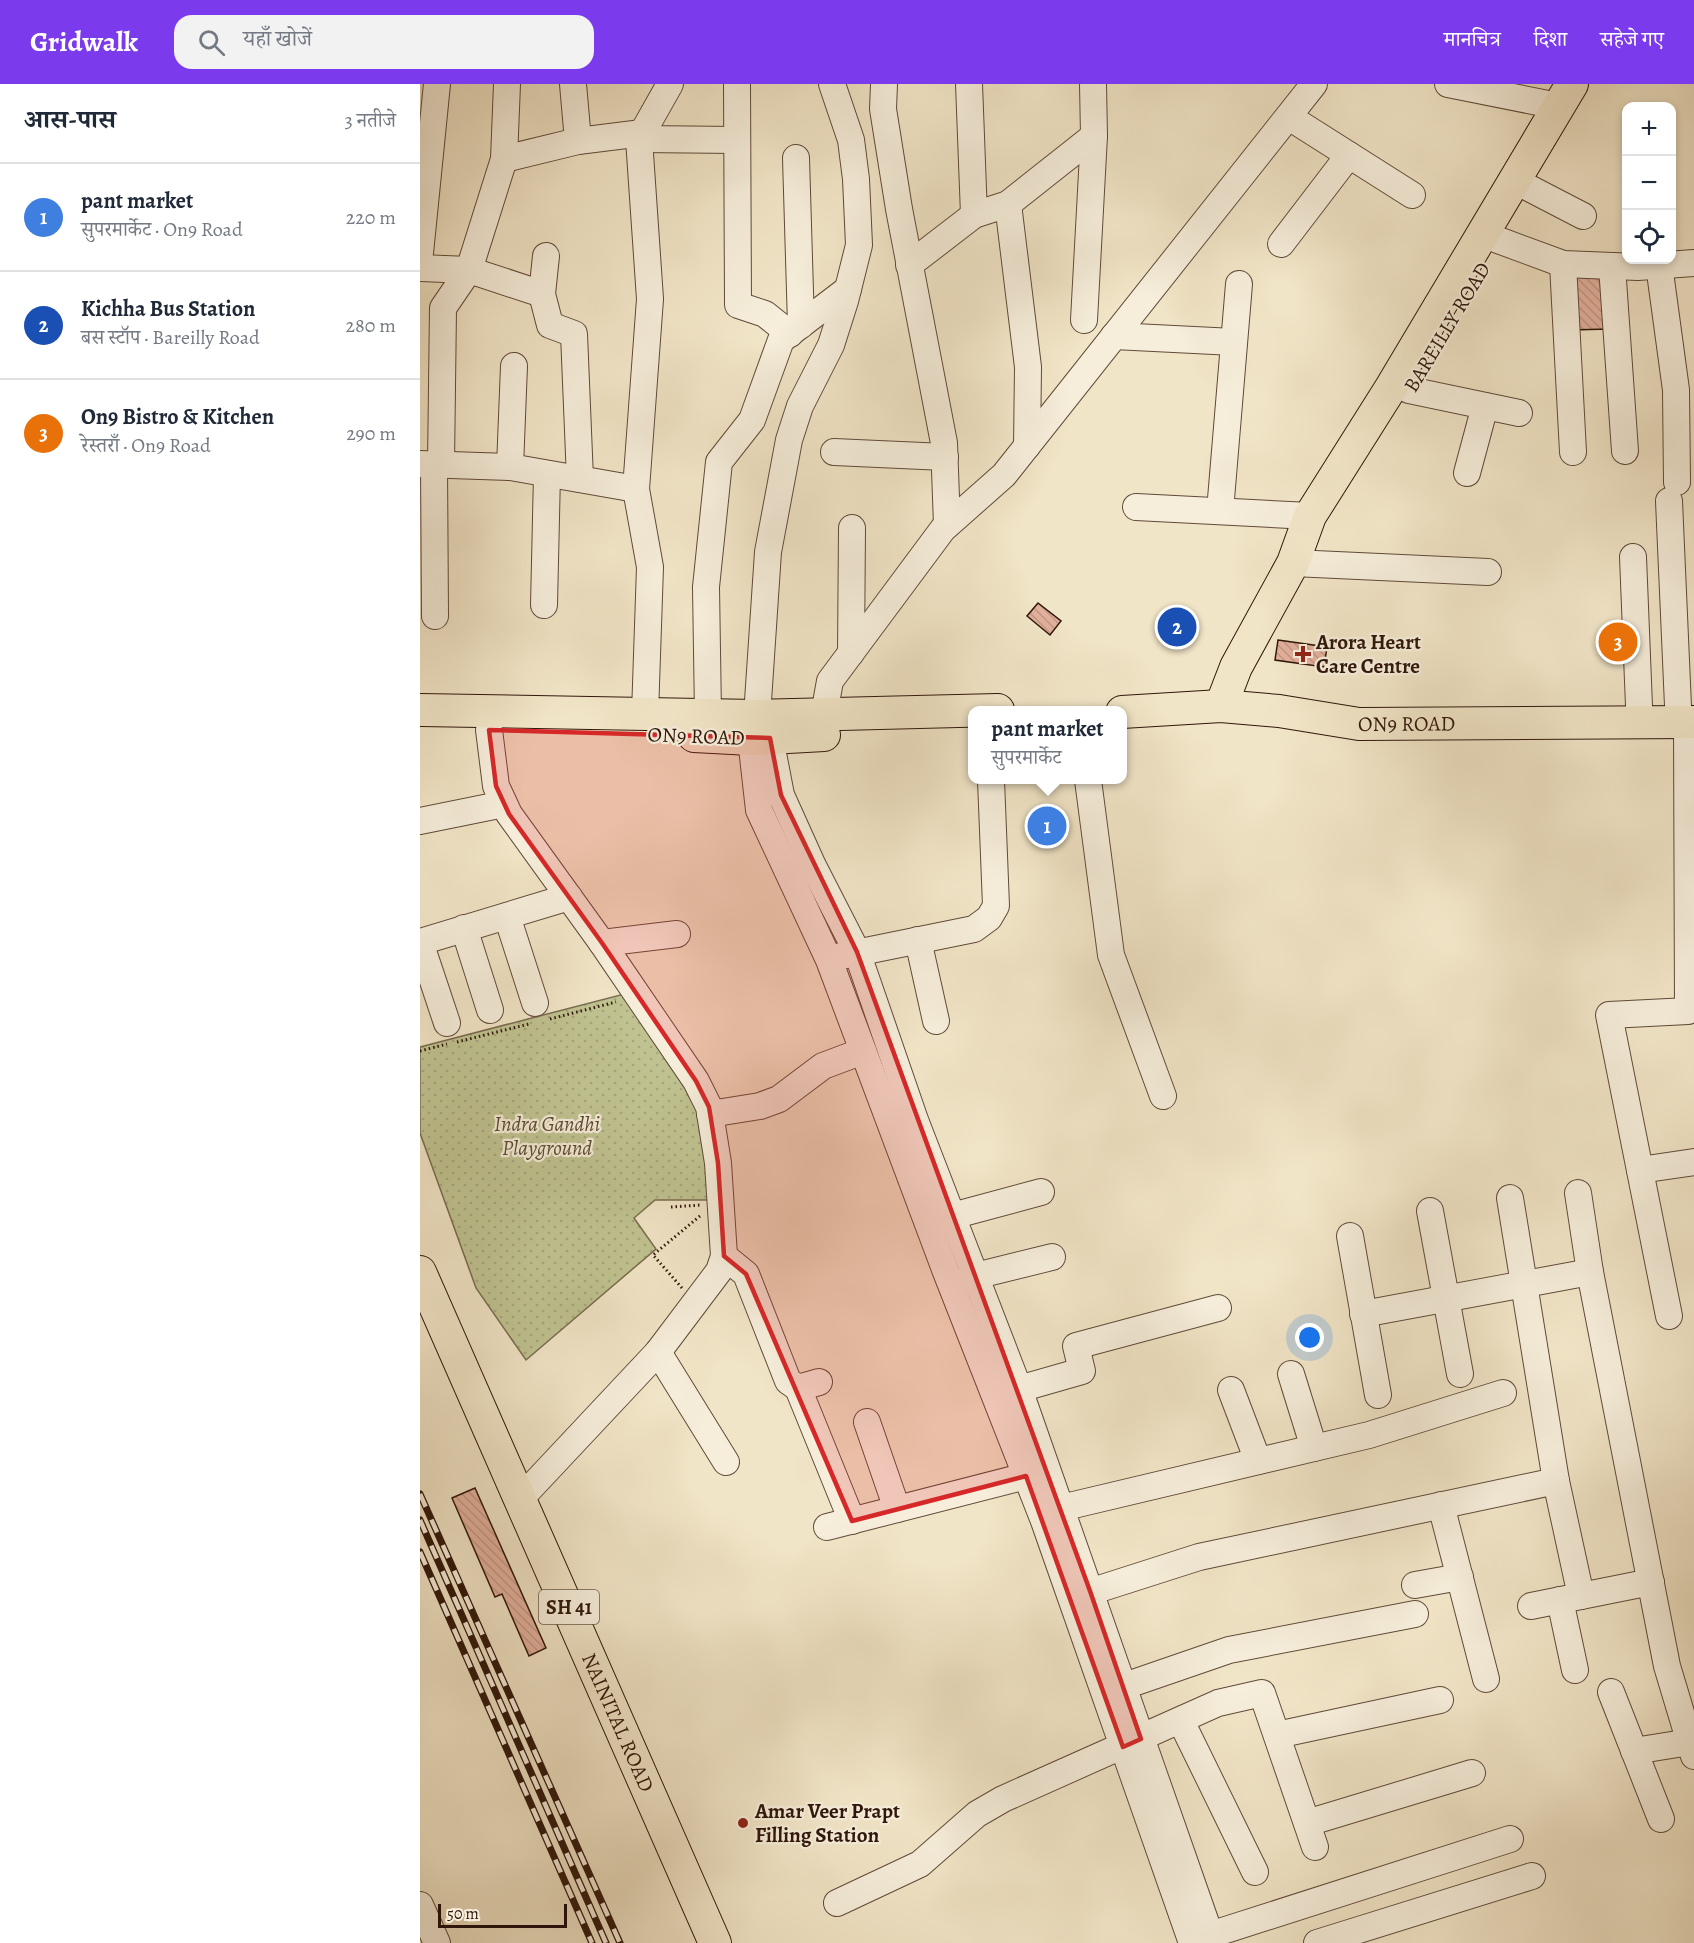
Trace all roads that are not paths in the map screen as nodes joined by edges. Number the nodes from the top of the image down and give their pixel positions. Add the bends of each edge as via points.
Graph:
1 (437, 84) edge
2 (507, 84) edge
3 (573, 84) edge
4 (670, 84) edge
5 (736, 84) edge
6 (832, 84) edge
7 (884, 84) edge
8 (969, 84) edge
9 (1094, 84) edge
10 (1314, 84) edge
11 (1448, 84) edge
12 (1592, 84) edge
13 (1565, 95) edge
14 (1288, 117) junction
15 (641, 136) junction
16 (1094, 136) junction
17 (737, 140) junction
18 (578, 141) junction
19 (890, 155) junction
20 (1349, 155) junction
21 (796, 158) dead end
22 (853, 158) junction
23 (504, 159) junction
24 (1529, 189) junction
25 (1412, 195) dead end
26 (1008, 204) junction
27 (974, 215) junction
28 (1583, 216) dead end
29 (1498, 240) junction
30 (1281, 244) dead end
31 (420, 253) edge
32 (546, 256) dead end
33 (1694, 263) edge
34 (1563, 264) junction
35 (909, 265) junction
36 (1659, 265) junction
37 (1612, 266) junction
38 (420, 268) edge
39 (469, 270) junction
40 (1239, 284) dead end
41 (848, 289) junction
42 (542, 294) junction
43 (1084, 320) dead end
44 (795, 330) junction
45 (1114, 336) junction
46 (1234, 342) junction
47 (513, 366) dead end
48 (1409, 390) junction
49 (1485, 406) junction
50 (1519, 413) dead end
51 (1027, 446) junction
52 (1625, 451) dead end
53 (834, 452) dead end
54 (1573, 452) dead end
55 (945, 457) junction
56 (432, 464) edge
57 (510, 467) junction
58 (1467, 472) dead end
59 (547, 474) junction
60 (580, 479) junction
61 (636, 489) junction
62 (1136, 507) dead end
63 (1220, 511) junction
64 (1310, 516) junction
65 (947, 525) junction
66 (852, 528) dead end
67 (1634, 557) dead end
68 (1293, 563) junction
69 (1488, 572) dead end
70 (544, 605) dead end
71 (435, 616) dead end
72 (851, 653) junction
73 (1221, 706) junction
74 (1639, 706) junction
75 (420, 710) edge
76 (1279, 711) junction
77 (968, 712) edge
78 (1127, 712) edge
79 (645, 714) junction
80 (824, 714) junction
81 (1688, 714) edge
82 (708, 715) junction
83 (420, 728) edge
84 (968, 729) edge
85 (489, 730) junction
86 (759, 731) junction
87 (991, 784) edge
88 (1089, 784) edge
89 (504, 804) junction
90 (420, 821) edge
91 (569, 897) junction
92 (507, 916) junction
93 (464, 928) junction
94 (677, 934) dead end
95 (918, 940) junction
96 (420, 942) edge
97 (602, 943) junction
98 (857, 952) junction
99 (829, 960) junction
100 (490, 1010) dead end
101 (538, 1015) road end
102 (936, 1021) dead end
103 (447, 1023) dead end
104 (863, 1051) junction
105 (1163, 1096) dead end
106 (710, 1114) junction
107 (1694, 1162) edge
108 (1640, 1170) junction
109 (1041, 1192) dead end
110 (1578, 1193) dead end
111 (1510, 1198) dead end
112 (1430, 1211) dead end
113 (952, 1216) junction
114 (928, 1226) junction
115 (1350, 1236) dead end
116 (724, 1256) junction
117 (1052, 1257) dead end
118 (420, 1272) edge
119 (1590, 1272) junction
120 (975, 1276) junction
121 (1524, 1284) junction
122 (951, 1286) junction
123 (1446, 1299) junction
124 (1218, 1308) dead end
125 (1363, 1314) junction
126 (1669, 1316) dead end
127 (420, 1320) edge
128 (657, 1352) junction
129 (1291, 1374) dead end
130 (1460, 1374) dead end
131 (1019, 1389) junction
132 (1231, 1390) dead end
133 (1503, 1393) dead end
134 (1378, 1395) dead end
135 (996, 1399) junction
136 (867, 1422) dead end
137 (1314, 1448) junction
138 (1258, 1461) junction
139 (726, 1462) dead end
140 (1026, 1476) junction
141 (1556, 1481) junction
142 (521, 1498) junction
143 (1441, 1505) junction
144 (897, 1509) junction
145 (1051, 1510) junction
146 (852, 1521) junction
147 (827, 1527) dead end
148 (1460, 1577) junction
149 (1651, 1582) junction
150 (1415, 1585) dead end
151 (1081, 1595) junction
152 (1570, 1598) junction
153 (1531, 1606) dead end
154 (1415, 1614) dead end
155 (1575, 1670) dead end
156 (1486, 1679) dead end
157 (1114, 1690) junction
158 (1611, 1692) dead end
159 (1440, 1700) dead end
160 (1181, 1721) junction
161 (1277, 1735) junction
162 (1132, 1743) junction
163 (1692, 1749) edge
164 (1634, 1751) junction
165 (1472, 1773) dead end
166 (1661, 1819) dead end
167 (1307, 1823) junction
168 (1510, 1839) dead end
169 (1315, 1847) dead end
170 (1255, 1872) dead end
171 (1532, 1876) dead end
172 (837, 1903) dead end
173 (420, 1905) edge
174 (1205, 1940) edge
175 (437, 1943) edge
176 (696, 1943) edge
177 (716, 1943) edge
178 (1317, 1943) edge

1 - 31 street
2 - 23 street
3 - 18 street
4 - 15 street
5 - 17 street
6 - 22 street
7 - 19 street via 883,109
8 - 27 street
9 - 16 street
10 - 14 street
11 - 13 street
12 - 24 main road, BAREILLY ROAD
13 - 64 main road, BAREILLY ROAD
14 - 20 street
14 - 45 street
15 - 17 street
15 - 18 street
15 - 61 street via 650,299
16 - 26 street
16 - 43 street
17 - 44 street via 738,305
18 - 23 street
19 - 22 street
19 - 35 street
20 - 25 street
20 - 30 street
21 - 44 street
22 - 41 street via 859,245
23 - 39 street
24 - 28 street
24 - 29 main road, BAREILLY ROAD
26 - 27 street
26 - 51 street via 1028,367
27 - 35 street
29 - 34 street
29 - 48 main road, BAREILLY ROAD
32 - 42 street
33 - 36 street
34 - 37 street
34 - 54 street
35 - 55 street
36 - 37 street
36 - 81 street via 1676,390 1673,492
37 - 52 street
38 - 39 street
39 - 42 street
39 - 56 street via 443,308
40 - 46 street
41 - 44 street
41 - 86 street via 831,345 800,406 789,440 768,552
42 - 60 street via 550,325 574,334
44 - 82 street via 781,340 752,420 719,462 706,587
45 - 46 street
45 - 51 street
46 - 63 street
47 - 57 street
48 - 49 street
48 - 68 main road, BAREILLY ROAD via 1329,522
49 - 50 street
49 - 58 street
51 - 65 street via 1004,475
53 - 55 street
55 - 65 street
56 - 57 street
56 - 71 street
57 - 59 street
59 - 60 street
59 - 70 street
60 - 61 street
61 - 79 street via 650,567
62 - 63 street
63 - 64 street
64 - 68 main road, BAREILLY ROAD
65 - 72 street
66 - 72 street
67 - 74 street
68 - 69 street
68 - 73 main road, BAREILLY ROAD via 1236,667
72 - 80 street via 830,681
73 - 76 main road, ON9 ROAD
73 - 78 main road, ON9 ROAD
74 - 76 main road via 1362,706
74 - 81 main road
75 - 79 main road
76 - 81 main road, ON9 ROAD via 1359,724
77 - 80 main road
79 - 82 main road
80 - 86 main road
81 - 108 street via 1688,1011 1609,1015
82 - 86 main road
83 - 85 main road, ON9 ROAD
84 - 86 main road, ON9 ROAD
85 - 86 main road, ON9 ROAD via 647,734
85 - 89 street via 496,786
86 - 98 street via 781,795
86 - 99 street via 759,810
87 - 95 street via 996,906 989,918 974,929
88 - 105 street via 1111,955
89 - 90 street
89 - 91 street
91 - 92 street
91 - 97 street
92 - 93 street
92 - 101 street
93 - 96 street
93 - 100 street
94 - 97 street
95 - 98 street
95 - 102 street
96 - 103 street
97 - 106 street via 696,1081
98 - 99 street
98 - 113 street
99 - 104 street
104 - 106 street via 824,1066 779,1099
104 - 114 street
106 - 116 street via 718,1163
107 - 108 street
108 - 126 street
109 - 113 street
110 - 119 street
111 - 121 street
112 - 123 street
113 - 114 street
113 - 120 street
114 - 122 street
115 - 125 street
116 - 128 street via 719,1271
116 - 146 street via 746,1274 788,1381 808,1385
117 - 120 street
118 - 142 main road, NAINITAL ROAD / SH 41
119 - 121 street
119 - 149 street
120 - 122 street
120 - 131 street
121 - 123 street
121 - 141 street
122 - 135 street
123 - 125 street
123 - 130 street
124 - 131 street via 1076,1346 1082,1371
125 - 134 street
127 - 176 main road, NAINITAL ROAD
128 - 139 street
128 - 142 street
129 - 137 street
131 - 135 street
131 - 145 street
132 - 138 street
133 - 137 street via 1370,1435
135 - 140 street
136 - 144 street
137 - 138 street
138 - 145 street
140 - 144 street
140 - 145 street
141 - 143 street
141 - 152 street
142 - 177 main road, NAINITAL ROAD / SH 41
143 - 148 street
143 - 151 street via 1199,1557
144 - 146 street
145 - 151 street
146 - 147 street
148 - 150 street
148 - 156 street
149 - 152 street
149 - 163 street via 1667,1666
151 - 157 street
152 - 153 street
152 - 155 street
154 - 157 street via 1229,1650
157 - 162 street
158 - 164 street
159 - 161 street
160 - 161 street via 1218,1703 1262,1693
160 - 162 street
160 - 170 street
161 - 167 street
162 - 172 street via 994,1804 920,1864
162 - 174 street
163 - 164 street
164 - 166 street
165 - 167 street
167 - 169 street
168 - 174 street
171 - 178 street
173 - 175 street

